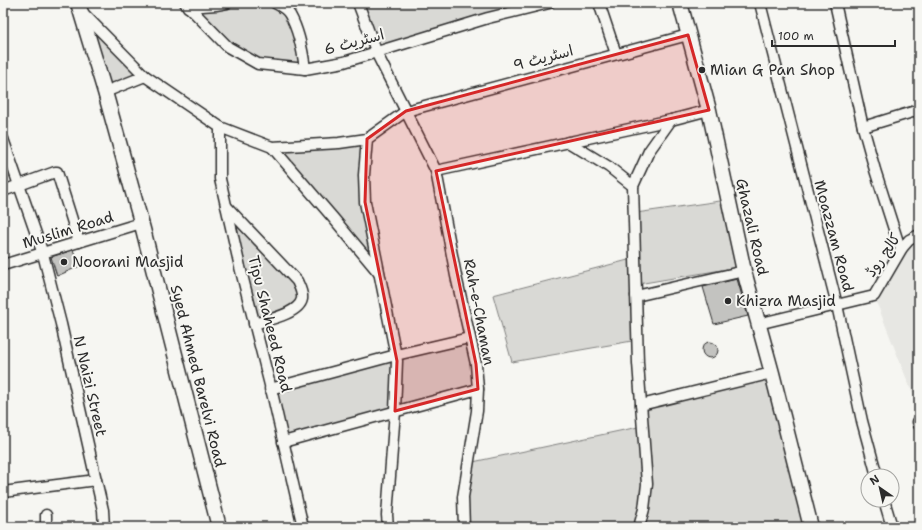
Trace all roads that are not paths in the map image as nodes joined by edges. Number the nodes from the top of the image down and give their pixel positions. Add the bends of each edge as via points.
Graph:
1 (227, 3) edge
2 (275, 3) edge
3 (358, 3) edge
4 (549, 3) edge
5 (599, 3) edge
6 (680, 3) edge
7 (760, 3) edge
8 (835, 3) edge
9 (187, 5) edge
10 (78, 6) edge
11 (688, 35) junction
12 (376, 52) junction
13 (616, 54) junction
14 (305, 69) junction
15 (145, 76) junction
16 (105, 92) junction
17 (709, 110) junction
18 (919, 110) edge
19 (406, 112) junction
20 (671, 120) junction
21 (220, 127) junction
22 (863, 127) junction
23 (3, 139) edge
24 (367, 139) junction
25 (568, 142) junction
26 (272, 147) junction
27 (436, 171) junction
28 (20, 185) junction
29 (633, 186) junction
30 (3, 191) edge
31 (226, 206) junction
32 (141, 223) junction
33 (919, 235) edge
34 (79, 242) junction
35 (902, 248) junction
36 (43, 254) junction
37 (3, 264) edge
38 (744, 271) junction
39 (380, 275) junction
40 (636, 296) junction
41 (837, 305) junction
42 (254, 324) junction
43 (758, 324) junction
44 (470, 338) junction
45 (396, 355) junction
46 (772, 373) junction
47 (270, 389) junction
48 (478, 389) junction
49 (641, 405) junction
50 (395, 411) junction
51 (283, 442) junction
52 (875, 468) edge
53 (96, 480) junction
54 (3, 492) edge
55 (886, 508) edge
56 (46, 515) dead end
57 (46, 527) edge
58 (104, 527) edge
59 (219, 527) edge
60 (303, 527) edge
61 (388, 527) edge
62 (464, 527) edge
63 (640, 527) edge
64 (811, 527) edge
65 (892, 527) edge

1 - 9 street
2 - 14 street via 289,14 304,56
3 - 12 street, Rah-e-Chaman
4 - 12 street, اسٹریٹ 6 via 488,18
5 - 13 street
6 - 11 main road, Ghazali Road
7 - 41 street, Moazzam Road
8 - 22 street
9 - 14 street, اسٹریٹ 6 via 228,47 258,64
10 - 15 street
10 - 16 main road, Syed Ahmed Barelvi Road
11 - 13 street, اسٹریٹ 9
11 - 17 main road, Ghazali Road
12 - 14 street, اسٹریٹ 6 via 344,62
12 - 19 street, Rah-e-Chaman
13 - 19 street, اسٹریٹ 9
15 - 16 street
15 - 21 street
16 - 32 main road, Syed Ahmed Barelvi Road
17 - 20 street
17 - 38 main road, Ghazali Road
18 - 22 street
19 - 24 street, اسٹریٹ 9
19 - 27 street, Rah-e-Chaman
20 - 25 street
20 - 29 street via 649,151
21 - 26 street
21 - 31 street, Tipu Shaheed Road via 220,179
22 - 35 street via 898,245
23 - 28 street, N Naizi Street
24 - 26 street
24 - 39 street via 365,202
25 - 27 street
25 - 29 street via 609,167
26 - 39 street
27 - 44 street, Rah-e-Chaman
28 - 30 street
28 - 34 street via 57,172
28 - 36 street, N Naizi Street
29 - 40 street
31 - 42 street, Tipu Shaheed Road
31 - 42 street via 297,281 302,293 302,300 297,308
32 - 34 street, Muslim Road
32 - 59 main road, Syed Ahmed Barelvi Road
33 - 35 street, کالج روڈ via 909,240
34 - 36 street, Muslim Road
35 - 41 street, کالج روڈ via 874,296
36 - 37 street, Muslim Road
36 - 53 street, N Naizi Street
38 - 40 street
38 - 43 main road, Ghazali Road
39 - 45 street
40 - 49 street
41 - 43 street, کالج روڈ
41 - 52 street, Moazzam Road
42 - 47 street, Tipu Shaheed Road
43 - 46 main road, Ghazali Road
44 - 45 street
44 - 48 street, Rah-e-Chaman
45 - 47 street
45 - 50 street
46 - 49 street
46 - 64 main road, Ghazali Road
47 - 51 street, Tipu Shaheed Road
48 - 50 street
48 - 62 street, Rah-e-Chaman via 463,497
49 - 63 street via 647,484
50 - 51 street
50 - 61 street
51 - 60 street, Tipu Shaheed Road
53 - 54 street
53 - 58 street, N Naizi Street
55 - 65 street
56 - 57 street

